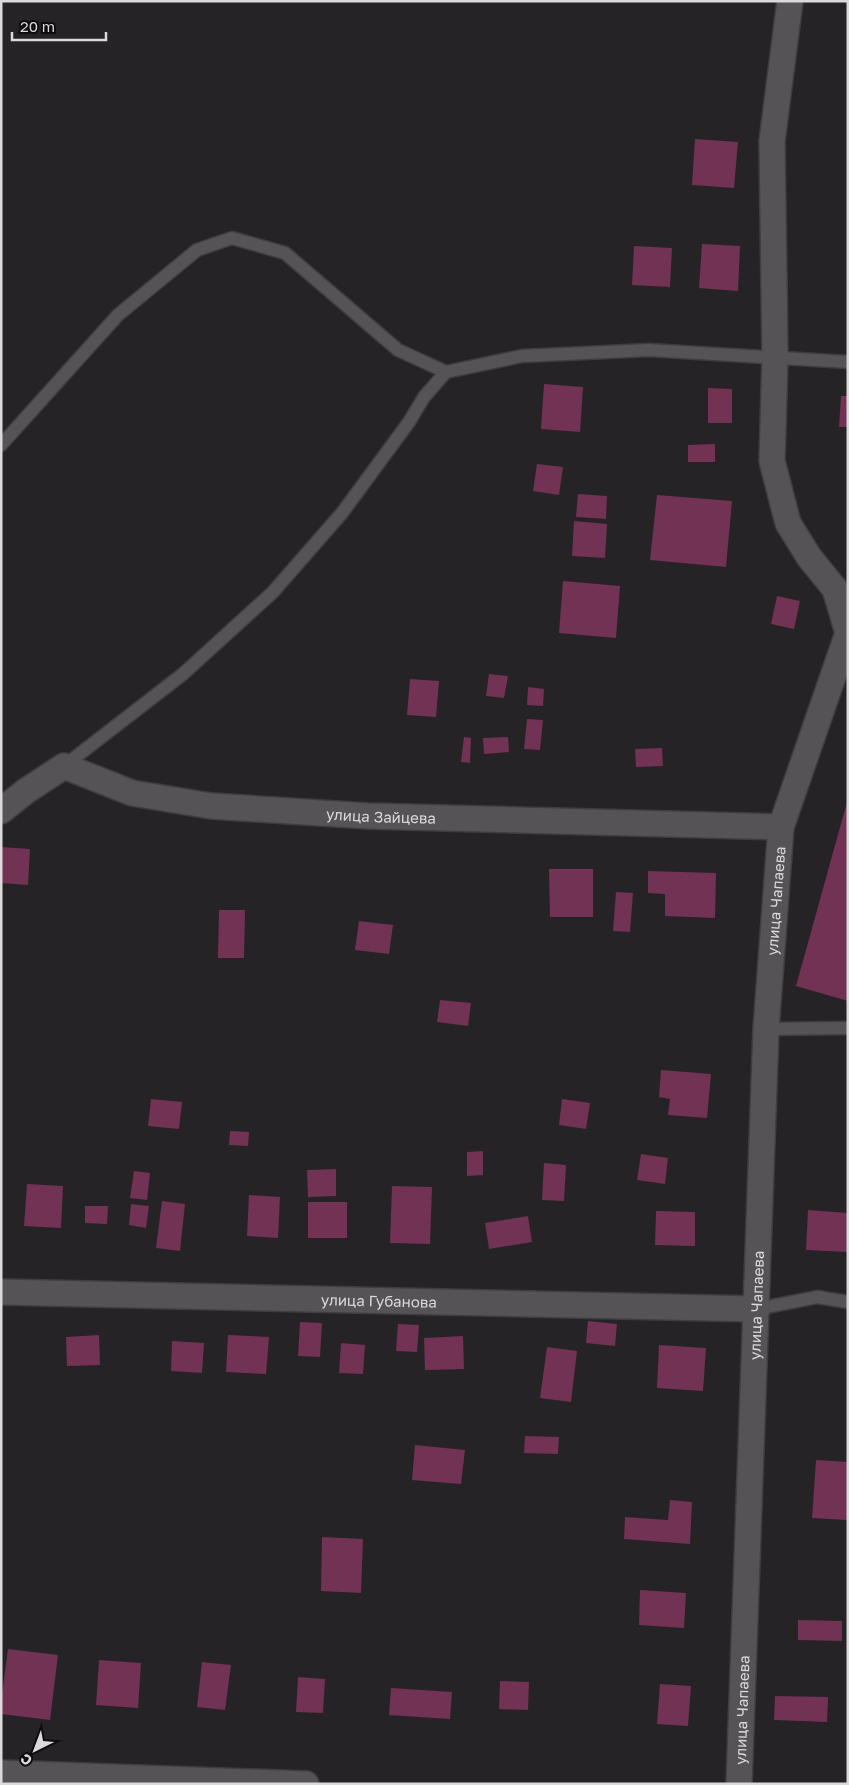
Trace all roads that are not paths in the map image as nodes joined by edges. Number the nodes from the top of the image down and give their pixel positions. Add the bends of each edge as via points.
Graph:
1 (790, 1) edge
2 (774, 357) junction
3 (848, 362) edge
4 (446, 372) junction
5 (1, 445) edge
6 (848, 633) edge
7 (64, 766) junction
8 (1, 810) edge
9 (781, 827) junction
10 (848, 1028) edge
11 (766, 1029) junction
12 (1, 1292) edge
13 (848, 1302) edge
14 (757, 1309) junction
15 (1, 1773) edge
16 (306, 1784) edge
17 (739, 1784) edge

1 - 2 street via 772,142
2 - 3 lane
2 - 4 lane via 650,350 522,356
2 - 6 street via 772,461 788,523 809,557 835,589
4 - 5 lane via 398,350 285,253 232,238 198,250 118,315
4 - 7 lane via 424,397 342,513 272,592 183,674
6 - 9 street, улица Чапаева
7 - 8 street
7 - 9 street, улица Зайцева via 132,793 211,806 378,816
9 - 11 street, улица Чапаева
10 - 11 lane
11 - 14 street, улица Чапаева
12 - 14 street, улица Губанова
13 - 14 lane via 817,1297
14 - 17 street, улица Чапаева
15 - 16 street

